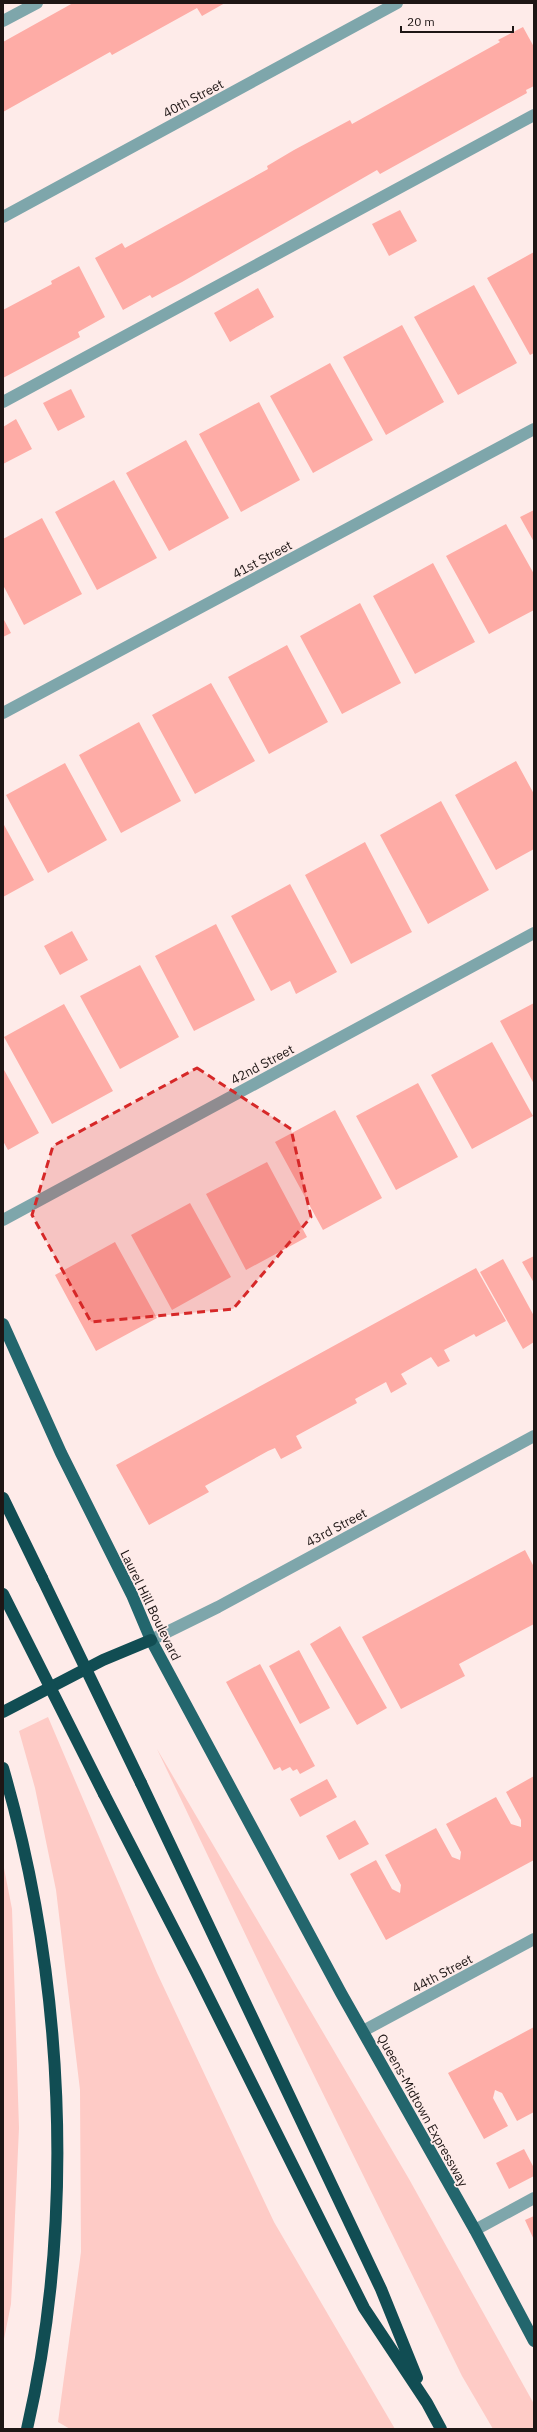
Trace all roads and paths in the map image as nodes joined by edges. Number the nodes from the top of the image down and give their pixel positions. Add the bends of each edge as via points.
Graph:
1 (36, 3) edge
2 (397, 3) edge
3 (3, 21) edge
4 (534, 115) edge
5 (3, 217) edge
6 (3, 402) edge
7 (534, 429) edge
8 (3, 713) edge
9 (534, 933) edge
10 (3, 1220) edge
11 (3, 1324) edge
12 (534, 1436) edge
13 (3, 1498) edge
14 (3, 1594) edge
15 (151, 1640) junction
16 (3, 1712) edge
17 (3, 1768) edge
18 (286, 1892) joint
19 (534, 1940) edge
20 (363, 2031) junction
21 (534, 2198) edge
22 (475, 2230) junction
23 (534, 2341) edge
24 (427, 2403) junction
25 (27, 2429) edge
26 (441, 2429) edge

1 - 3 street
2 - 5 street, 40th Street
4 - 6 street
7 - 8 street, 41st Street
9 - 10 street, 42nd Street
11 - 15 main road, Laurel Hill Boulevard via 61,1454 132,1595
12 - 15 street, 43rd Street via 225,1603
13 - 24 highway, bridge via 381,2289
14 - 24 highway, bridge via 364,2308
15 - 16 highway via 104,1660
15 - 18 main road, Laurel Hill Boulevard
17 - 25 highway via 30,1872 48,1987 55,2109 53,2251 46,2323
18 - 20 main road, Queens-Midtown Expressway
19 - 20 street, 44th Street
20 - 22 main road, Queens-Midtown Expressway
21 - 22 street
22 - 23 main road, Queens-Midtown Expressway
24 - 26 highway

